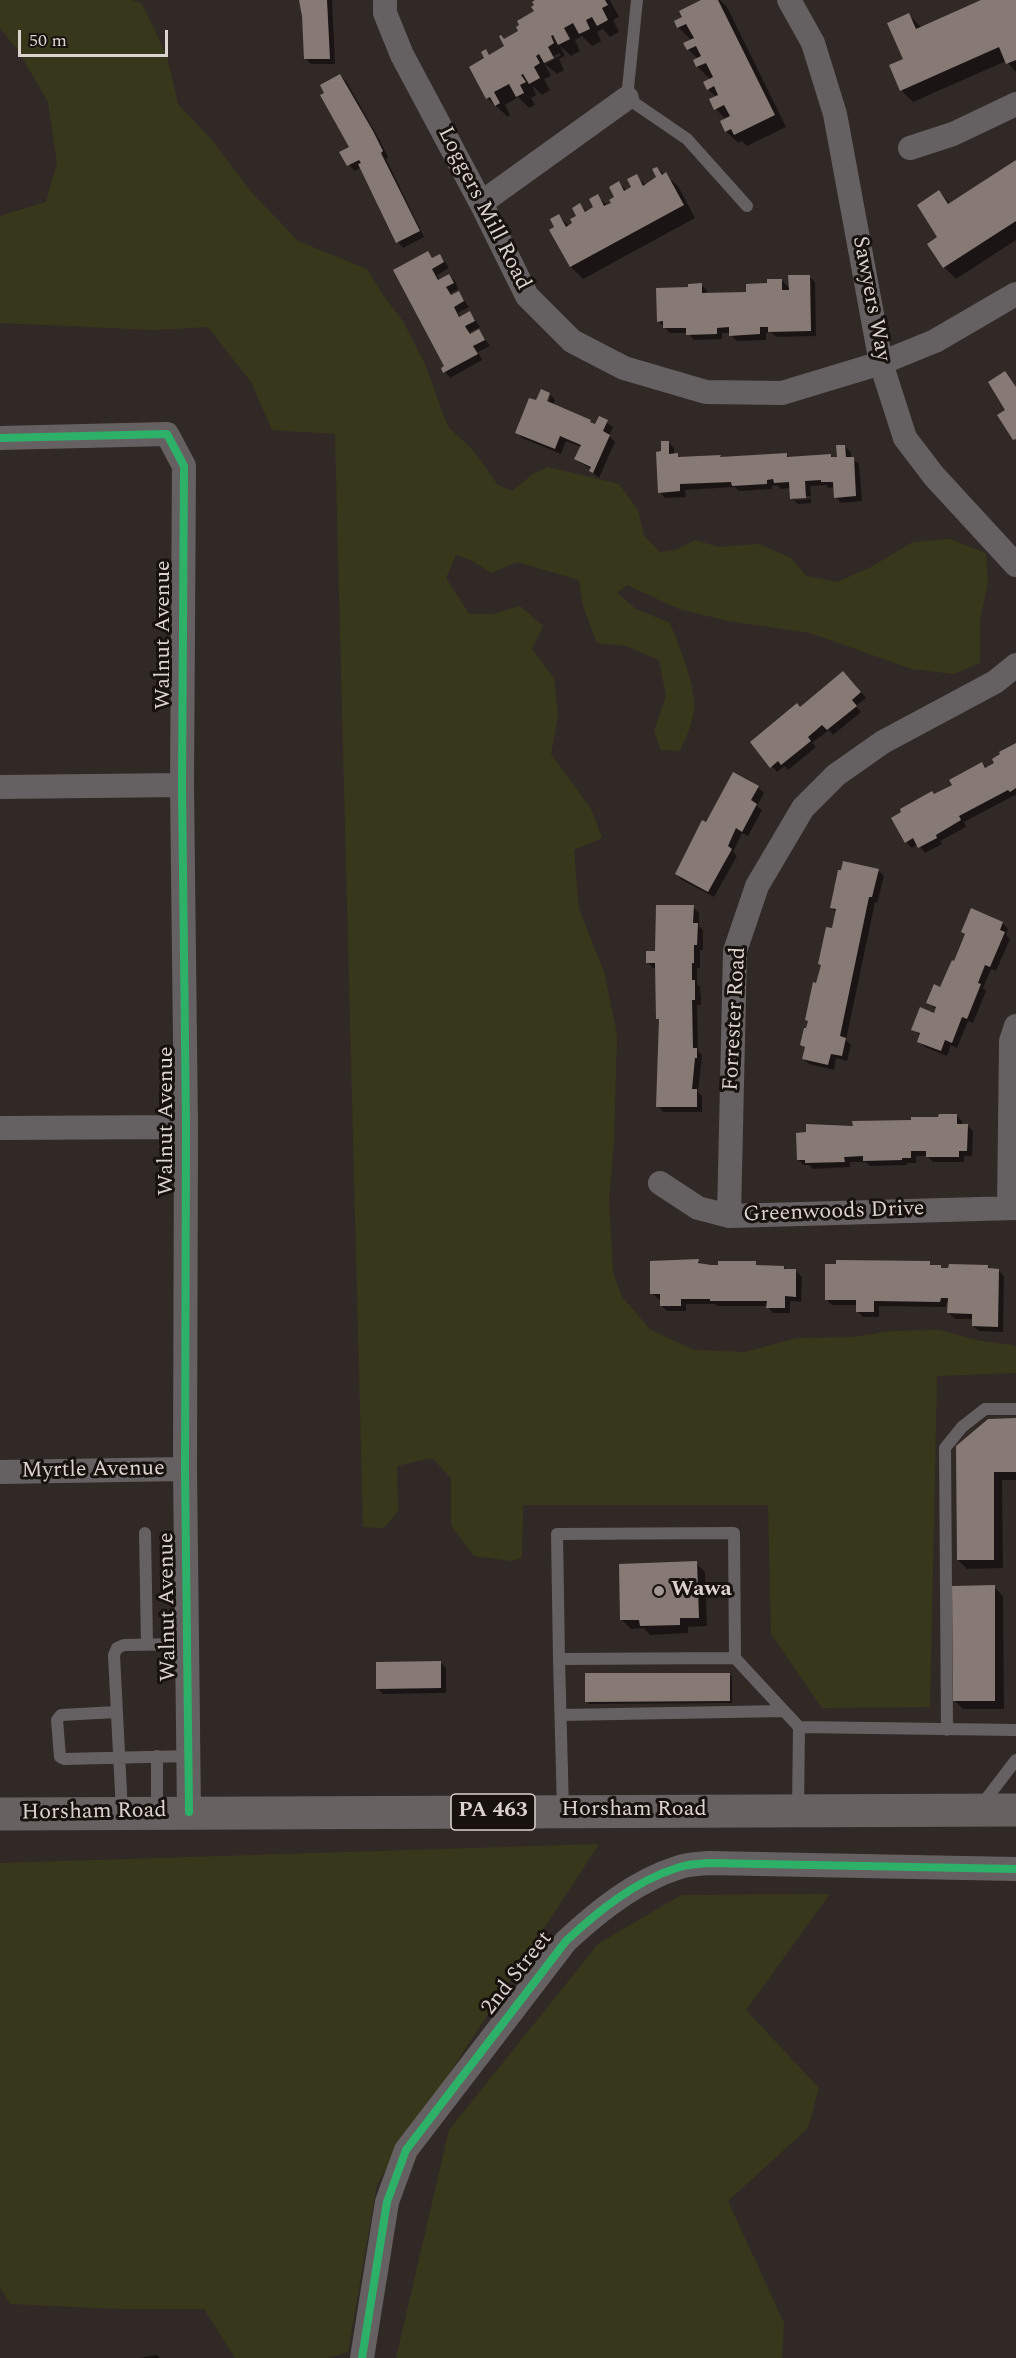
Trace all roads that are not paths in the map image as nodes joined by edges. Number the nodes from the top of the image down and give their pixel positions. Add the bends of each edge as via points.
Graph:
1 (385, 0) edge
2 (637, 0) edge
3 (789, 0) edge
4 (627, 98) junction
5 (1016, 104) edge
6 (910, 148) dead end
7 (481, 203) junction
8 (747, 206) dead end
9 (1016, 294) edge
10 (881, 363) junction
11 (0, 438) edge
12 (1016, 565) edge
13 (1016, 665) edge
14 (182, 784) junction
15 (0, 787) edge
16 (1016, 1026) edge
17 (186, 1127) junction
18 (0, 1128) edge
19 (660, 1183) dead end
20 (1012, 1208) edge
21 (729, 1216) junction
22 (1016, 1409) edge
23 (185, 1469) junction
24 (0, 1472) edge
25 (145, 1533) dead end
26 (187, 1644) junction
27 (147, 1645) junction
28 (735, 1658) junction
29 (559, 1659) junction
30 (784, 1711) junction
31 (116, 1712) junction
32 (561, 1715) junction
33 (799, 1727) junction
34 (947, 1730) junction
35 (1016, 1730) edge
36 (157, 1756) junction
37 (189, 1756) junction
38 (118, 1757) junction
39 (1016, 1760) edge
40 (798, 1810) junction
41 (978, 1810) junction
42 (1016, 1810) edge
43 (189, 1812) junction
44 (563, 1812) junction
45 (122, 1813) junction
46 (157, 1813) junction
47 (0, 1814) edge
48 (1016, 1869) edge
49 (362, 2358) edge

1 - 7 street, Loggers Mill Road via 385,13 402,55
2 - 4 lane
3 - 10 street, Sawyers Way via 813,43 835,114
4 - 7 street
4 - 8 lane via 687,139
5 - 6 street via 953,134
7 - 10 street, Loggers Mill Road via 527,296 572,341 624,368 706,392 782,393
9 - 10 street, Loggers Mill Road via 935,341
10 - 12 street, Sawyers Way via 905,438 934,476
11 - 14 street, Walnut Avenue via 167,434 184,466
13 - 21 street, Forrester Road via 995,682 883,742 836,775 803,808 757,886 735,951
14 - 15 street
14 - 17 street, Walnut Avenue
16 - 20 street via 1011,1041
17 - 18 street
17 - 23 street, Walnut Avenue
19 - 21 street, Greenwoods Drive via 698,1208
20 - 21 street, Greenwoods Drive
22 - 34 lane via 985,1409 962,1427 945,1448
23 - 24 street, Myrtle Avenue
23 - 26 street, Walnut Avenue
25 - 27 lane
26 - 27 lane
26 - 37 street, Walnut Avenue
27 - 31 lane via 117,1648
28 - 29 lane
28 - 29 lane via 734,1533 722,1533 556,1534
28 - 30 lane
29 - 32 lane
30 - 32 lane
30 - 33 lane
31 - 38 lane
31 - 38 lane via 61,1715 57,1720 58,1752 64,1759
32 - 44 lane
33 - 34 lane
33 - 40 lane
34 - 35 lane
36 - 37 lane
36 - 38 lane
36 - 46 lane
37 - 43 street, Walnut Avenue
38 - 45 lane
39 - 41 lane
40 - 41 main road, Horsham Road / PA 463
40 - 44 main road, Horsham Road / PA 463
41 - 42 main road, Horsham Road / PA 463
43 - 44 main road, Horsham Road / PA 463
43 - 46 main road, Horsham Road / PA 463
45 - 46 main road, Horsham Road / PA 463
45 - 47 main road, Horsham Road / PA 463
48 - 49 street, 2nd Street via 709,1863 678,1867 594,1915 566,1941 406,2150 387,2202

